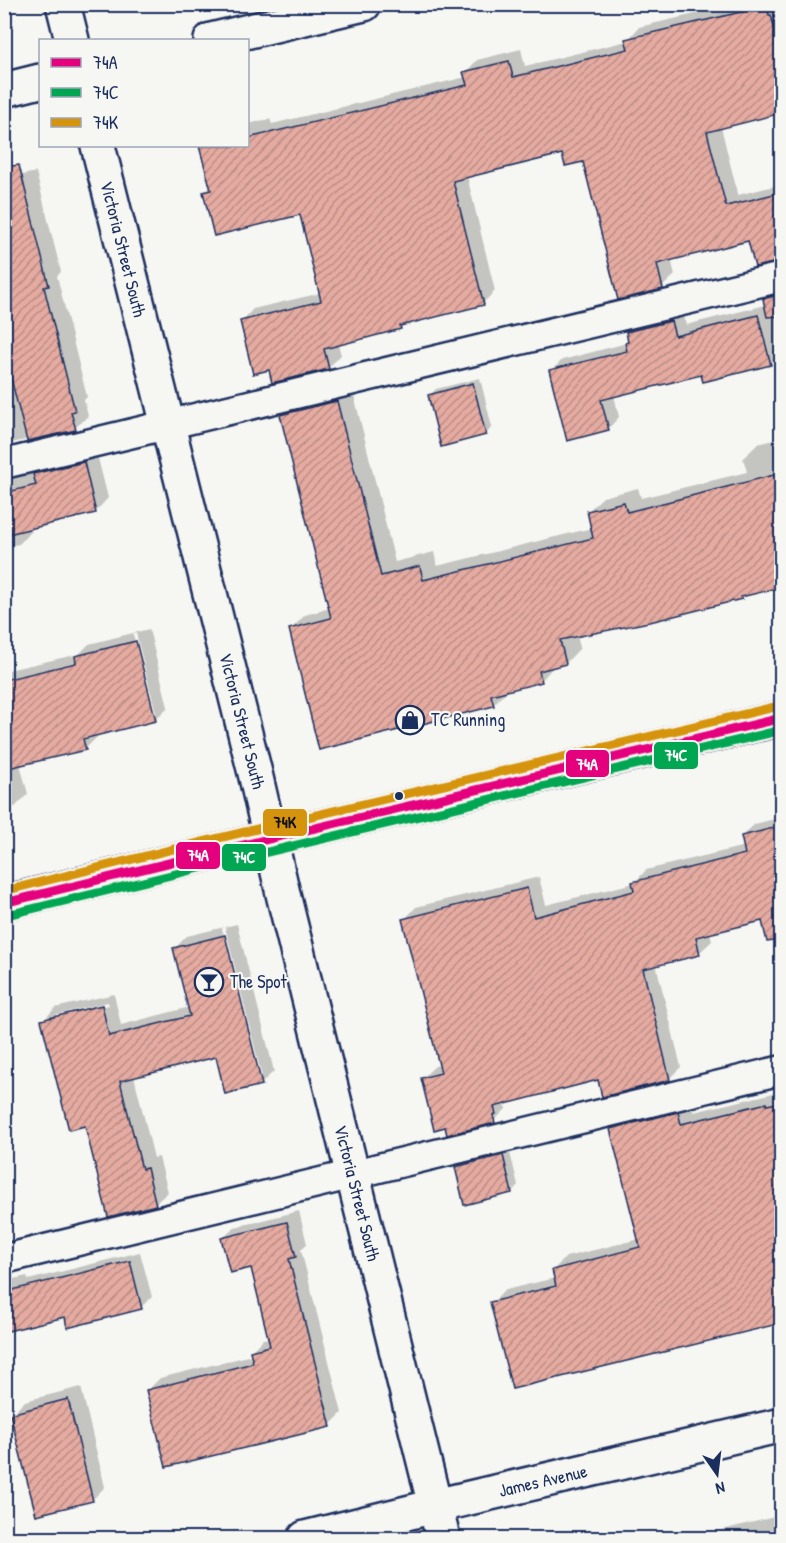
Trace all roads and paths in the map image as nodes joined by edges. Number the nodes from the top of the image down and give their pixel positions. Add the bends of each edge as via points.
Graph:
1 (63, 4) edge
2 (364, 4) edge
3 (72, 39) edge
4 (215, 39) edge
5 (39, 81) edge
6 (4, 90) edge
7 (98, 147) edge
8 (782, 277) edge
9 (167, 425) junction
10 (4, 464) edge
11 (782, 718) edge
12 (270, 838) junction
13 (4, 903) edge
14 (782, 1070) edge
15 (352, 1174) junction
16 (4, 1259) edge
17 (782, 1425) edge
18 (435, 1506) junction
19 (304, 1539) edge
20 (443, 1539) edge

1 - 3 street
2 - 4 street
5 - 6 street
7 - 9 street, Victoria Street South
8 - 9 lane
9 - 10 lane
9 - 12 street, Victoria Street South
11 - 12 street
12 - 13 street
12 - 15 street, Victoria Street South
14 - 15 lane
15 - 16 lane
15 - 18 street, Victoria Street South
17 - 18 street, James Avenue
18 - 19 street, James Avenue
18 - 20 street, Victoria Street South

